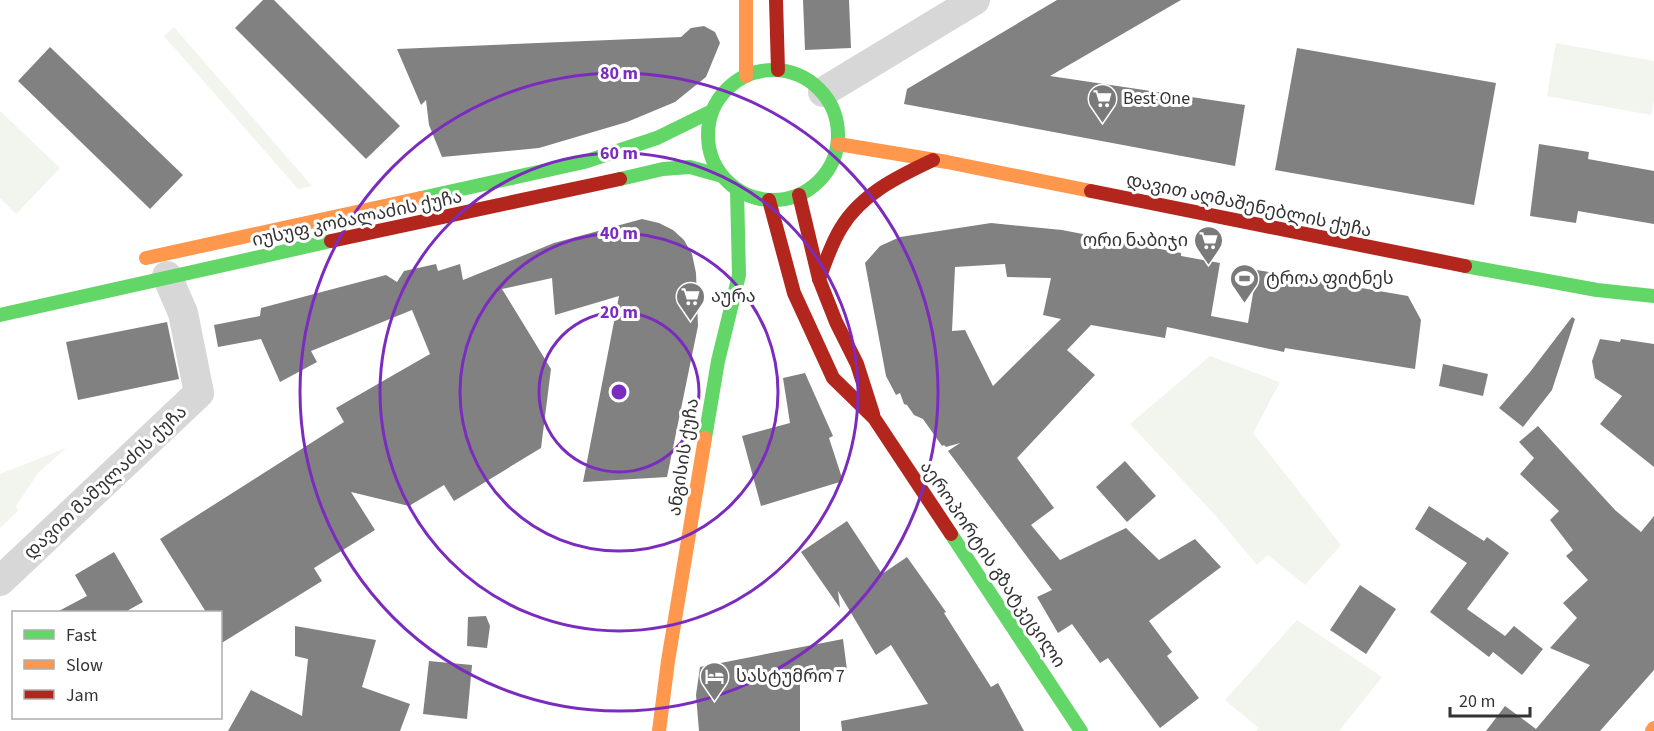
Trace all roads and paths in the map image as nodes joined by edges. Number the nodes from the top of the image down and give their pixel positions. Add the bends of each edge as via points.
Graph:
1 (746, 0) edge
2 (776, 0) edge
3 (975, 0) edge
4 (778, 70) junction
5 (746, 76) junction
6 (823, 92) junction
7 (712, 111) junction
8 (838, 144) junction
9 (933, 160) junction
10 (722, 176) junction
11 (737, 190) junction
12 (799, 195) junction
13 (769, 200) junction
14 (130, 262) dead end
15 (167, 276) junction
16 (819, 279) junction
17 (1654, 296) edge
18 (0, 315) edge
19 (874, 418) junction
20 (0, 581) edge
21 (655, 730) edge
22 (1081, 731) edge

1 - 5 street
2 - 4 street
3 - 6 street
4 - 5 street
4 - 6 street via 803,76
5 - 7 street via 726,91
6 - 8 street via 837,120
7 - 10 street via 708,135 714,162
7 - 14 street, იუსუფ კობალაძის ქუჩა via 657,138 584,162
8 - 9 street, დავით აღმაშენებლის ქუჩა
8 - 12 street via 831,165 818,183
9 - 16 street via 885,183 854,210 834,238
9 - 17 street, დავით აღმაშენებლის ქუჩა via 1417,257 1597,290
10 - 11 street
10 - 15 street, იუსუფ კობალაძის ქუჩა via 690,167 663,169
11 - 13 street
11 - 21 street, ანგისის ქუჩა via 739,275 717,361
12 - 13 street
12 - 16 street, აეროპორტის გზატკეცილი
13 - 19 street, აეროპორტის გზატკეცილი via 794,293 833,378
15 - 18 street, იუსუფ კობალაძის ქუჩა
15 - 20 street, დავით მამულაძის ქუჩა via 183,313 199,393
16 - 19 street, აეროპორტის გზატკეცილი via 857,364
19 - 22 street, აეროპორტის გზატკეცილი

